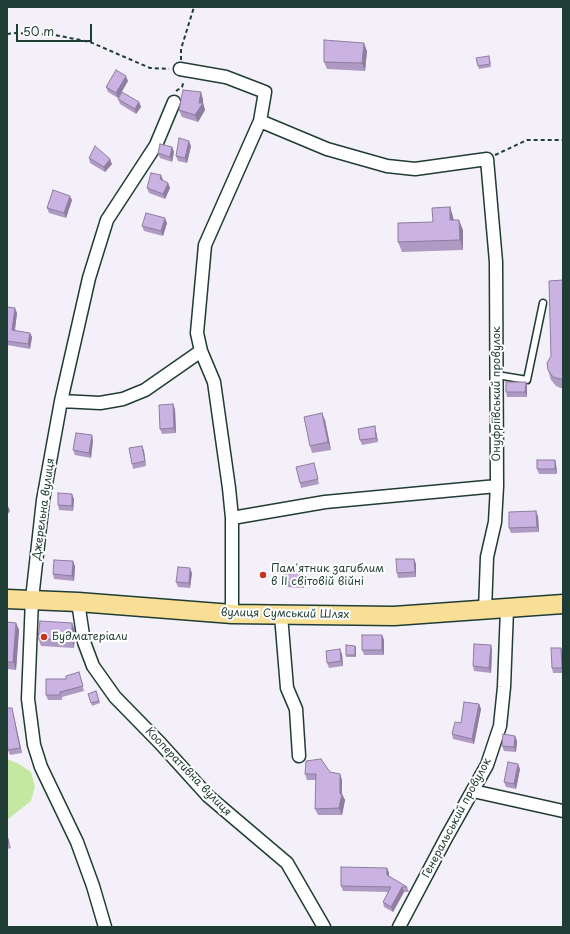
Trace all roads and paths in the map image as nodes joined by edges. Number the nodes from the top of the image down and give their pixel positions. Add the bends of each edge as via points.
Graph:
1 (194, 7) edge
2 (7, 34) edge
3 (180, 69) junction
4 (174, 102) joint
5 (260, 120) junction
6 (563, 140) edge
7 (487, 159) junction
8 (543, 303) dead end
9 (201, 351) junction
10 (500, 376) junction
11 (61, 401) junction
12 (497, 486) junction
13 (232, 518) junction
14 (7, 599) edge
15 (32, 599) junction
16 (78, 602) junction
17 (563, 604) edge
18 (507, 610) junction
19 (485, 611) junction
20 (232, 614) junction
21 (281, 615) junction
22 (299, 756) dead end
23 (473, 791) junction
24 (563, 811) edge
25 (105, 927) edge
26 (324, 927) edge
27 (399, 927) edge

1 - 3 path via 181,49
2 - 3 path via 62,36 90,42 150,68
3 - 4 path via 184,81 176,92
3 - 5 street via 226,77 265,92
4 - 11 street, Джерельна вулиця via 156,145 107,220 89,278
5 - 7 street via 327,149 387,166 416,169
5 - 9 street via 205,245 197,333
6 - 7 path via 527,140
7 - 10 street, Онуфріївський провулок via 496,262
8 - 10 lane via 527,380
9 - 11 street via 145,390 123,399 100,403
9 - 13 street via 214,382
10 - 12 street, Онуфріївський провулок
11 - 15 street, Джерельна вулиця via 43,500
12 - 13 street via 325,502
12 - 19 street, Онуфріївський провулок via 494,522 487,557
13 - 20 street
14 - 15 main road, вулиця Сумський Шлях
15 - 16 main road, вулиця Сумський Шлях
15 - 25 street, Джерельна вулиця via 28,699 34,745 41,767 77,842
16 - 20 main road, вулиця Сумський Шлях
16 - 26 street, Кооперативна вулиця via 84,642 93,666 115,697 208,796 287,863
17 - 18 main road, вулиця Сумський Шлях
18 - 19 main road, вулиця Сумський Шлях
18 - 23 street, Генеральський провулок via 500,726 487,766
19 - 21 main road, вулиця Сумський Шлях via 394,616
20 - 21 main road, вулиця Сумський Шлях
21 - 22 street via 287,688 296,709
23 - 24 street
23 - 27 street, Генеральський провулок

